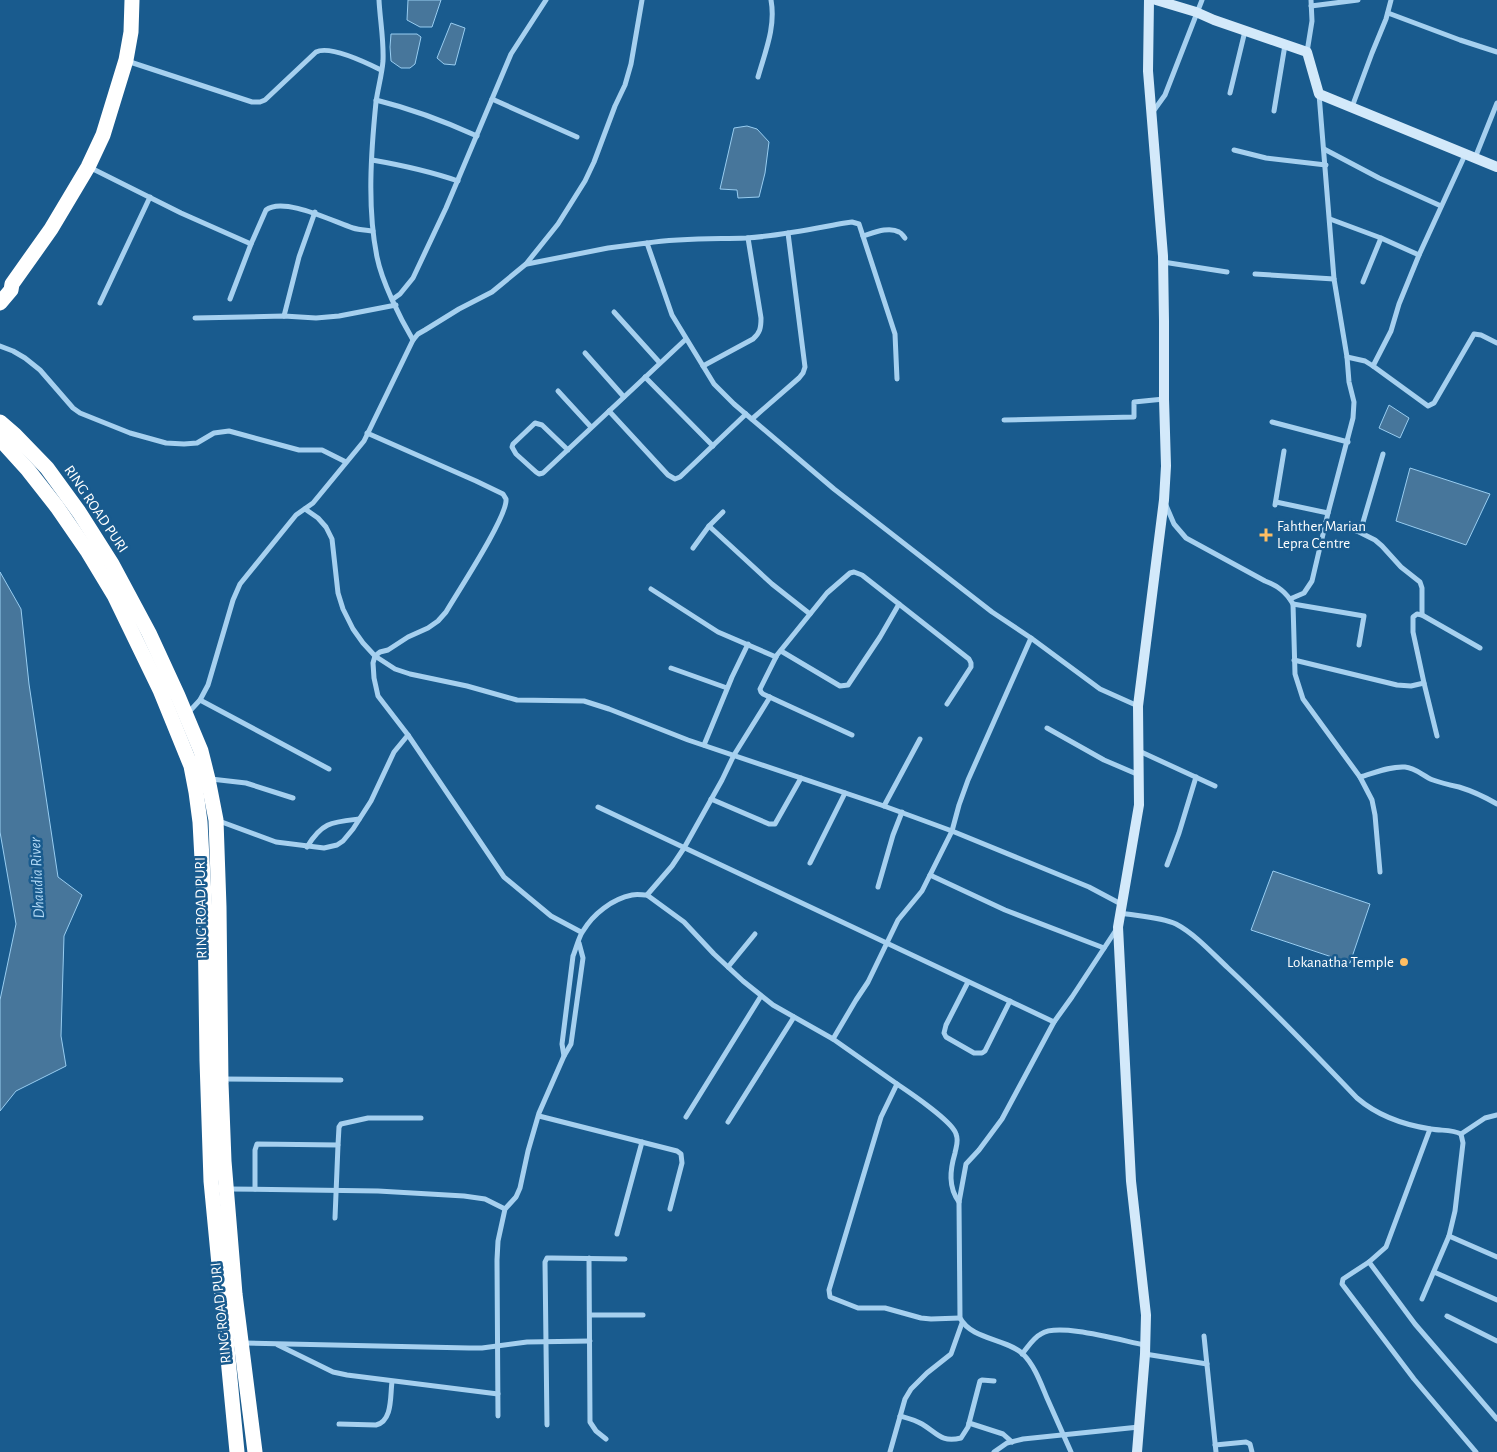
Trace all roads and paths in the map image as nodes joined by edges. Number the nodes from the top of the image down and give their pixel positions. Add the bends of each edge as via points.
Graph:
1 (132, 0) edge
2 (379, 0) edge
3 (546, 0) edge
4 (642, 0) edge
5 (771, 0) edge
6 (1149, 0) edge
7 (1156, 0) edge
8 (1202, 0) edge
9 (1358, 0) edge
10 (1391, 0) edge
11 (1311, 3) edge
12 (1196, 12) junction
13 (1388, 13) junction
14 (1245, 30) junction
15 (1285, 44) junction
16 (1306, 52) junction
17 (1497, 52) edge
18 (126, 60) junction
19 (381, 70) junction
20 (758, 77) dead end
21 (1230, 94) dead end
22 (1319, 94) junction
23 (492, 99) junction
24 (376, 100) junction
25 (1497, 103) edge
26 (1352, 107) junction
27 (1274, 111) dead end
28 (1152, 114) junction
29 (477, 136) junction
30 (577, 137) dead end
31 (1324, 149) junction
32 (1234, 150) dead end
33 (1470, 157) junction
34 (372, 160) junction
35 (1326, 165) junction
36 (88, 167) junction
37 (1497, 167) edge
38 (458, 181) junction
39 (150, 197) junction
40 (1441, 206) junction
41 (315, 212) junction
42 (1330, 218) junction
43 (373, 231) junction
44 (788, 233) junction
45 (863, 236) junction
46 (748, 238) junction
47 (905, 238) dead end
48 (1381, 238) junction
49 (647, 243) junction
50 (251, 244) junction
51 (1419, 254) junction
52 (1163, 262) junction
53 (526, 264) junction
54 (1227, 272) dead end
55 (1255, 274) dead end
56 (1334, 279) junction
57 (1363, 282) dead end
58 (6, 288) edge
59 (230, 299) dead end
60 (393, 299) junction
61 (0, 303) edge
62 (100, 303) dead end
63 (396, 305) junction
64 (614, 312) dead end
65 (284, 316) junction
66 (195, 318) dead end
67 (686, 339) junction
68 (413, 340) junction
69 (1497, 344) edge
70 (0, 346) edge
71 (585, 353) dead end
72 (1347, 356) junction
73 (660, 363) junction
74 (703, 366) junction
75 (1373, 366) junction
76 (645, 378) junction
77 (897, 379) dead end
78 (558, 391) dead end
79 (624, 397) junction
80 (1164, 399) junction
81 (609, 411) junction
82 (746, 414) junction
83 (752, 419) junction
84 (1004, 420) dead end
85 (0, 422) edge
86 (1272, 422) dead end
87 (591, 428) junction
88 (368, 433) junction
89 (0, 439) edge
90 (1348, 442) junction
91 (713, 446) junction
92 (568, 450) junction
93 (1284, 451) dead end
94 (1383, 454) dead end
95 (346, 462) junction
96 (1164, 500) junction
97 (305, 509) junction
98 (723, 512) dead end
99 (1328, 513) junction
100 (1325, 524) junction
101 (709, 526) junction
102 (1357, 531) junction
103 (692, 548) dead end
104 (651, 589) dead end
105 (1290, 598) junction
106 (899, 604) junction
107 (1293, 604) junction
108 (810, 614) junction
109 (1422, 615) junction
110 (1031, 638) junction
111 (748, 644) junction
112 (1359, 645) dead end
113 (1480, 648) dead end
114 (781, 651) junction
115 (375, 656) junction
116 (776, 657) junction
117 (1294, 660) junction
118 (671, 668) dead end
119 (1424, 683) junction
120 (728, 688) junction
121 (770, 697) junction
122 (200, 700) junction
123 (947, 704) dead end
124 (1138, 706) junction
125 (186, 715) junction
126 (1047, 728) dead end
127 (408, 735) junction
128 (852, 735) dead end
129 (1437, 736) dead end
130 (920, 739) dead end
131 (704, 745) junction
132 (1138, 751) junction
133 (734, 755) junction
134 (329, 769) dead end
135 (1139, 775) junction
136 (1196, 777) junction
137 (1360, 777) junction
138 (801, 778) junction
139 (208, 779) junction
140 (1215, 786) dead end
141 (845, 793) junction
142 (293, 798) dead end
143 (711, 799) junction
144 (1497, 804) edge
145 (884, 806) junction
146 (598, 807) dead end
147 (902, 812) junction
148 (359, 819) junction
149 (216, 820) junction
150 (952, 831) junction
151 (307, 847) junction
152 (684, 848) junction
153 (810, 863) dead end
154 (1167, 865) dead end
155 (1380, 872) dead end
156 (930, 875) junction
157 (878, 887) dead end
158 (647, 895) junction
159 (1121, 909) junction
160 (1118, 927) junction
161 (581, 932) junction
162 (755, 934) dead end
163 (579, 943) junction
164 (887, 944) junction
165 (1104, 948) junction
166 (728, 967) junction
167 (968, 982) junction
168 (762, 996) junction
169 (1010, 1002) junction
170 (794, 1017) junction
171 (1054, 1022) junction
172 (833, 1039) junction
173 (564, 1056) junction
174 (221, 1079) junction
175 (341, 1080) dead end
176 (897, 1084) junction
177 (1497, 1115) edge
178 (538, 1116) junction
179 (686, 1117) dead end
180 (421, 1118) dead end
181 (728, 1122) dead end
182 (1430, 1129) junction
183 (1461, 1134) junction
184 (642, 1142) junction
185 (338, 1145) junction
186 (226, 1189) junction
187 (255, 1189) junction
188 (336, 1191) junction
189 (959, 1202) junction
190 (505, 1209) junction
191 (670, 1209) dead end
192 (335, 1218) dead end
193 (617, 1234) dead end
194 (1449, 1236) junction
195 (1497, 1257) edge
196 (589, 1258) junction
197 (625, 1259) dead end
198 (1369, 1262) junction
199 (1434, 1272) junction
200 (1422, 1299) dead end
201 (1497, 1300) edge
202 (643, 1314) dead end
203 (590, 1315) junction
204 (1447, 1316) dead end
205 (961, 1320) junction
206 (1204, 1336) dead end
207 (590, 1341) junction
208 (1497, 1341) edge
209 (546, 1342) junction
210 (241, 1343) junction
211 (276, 1344) junction
212 (497, 1346) junction
213 (1145, 1350) junction
214 (1022, 1354) junction
215 (1207, 1364) junction
216 (994, 1381) dead end
217 (392, 1382) junction
218 (498, 1394) junction
219 (498, 1416) dead end
220 (900, 1416) junction
221 (1497, 1420) edge
222 (969, 1423) junction
223 (339, 1424) dead end
224 (547, 1425) dead end
225 (1139, 1427) junction
226 (1063, 1435) junction
227 (606, 1439) dead end
228 (1012, 1442) junction
229 (1215, 1445) junction
230 (238, 1452) edge
231 (255, 1452) edge
232 (890, 1452) edge
233 (994, 1452) edge
234 (1071, 1452) edge
235 (1137, 1452) edge
236 (1216, 1452) edge
237 (1252, 1452) edge
238 (1476, 1452) edge

1 - 18 highway
2 - 19 street
3 - 23 street via 511,54
4 - 53 street via 625,85 594,162 558,224
5 - 20 street via 773,19
6 - 28 street via 1148,71
7 - 12 street
8 - 12 street
9 - 11 street
10 - 13 street
11 - 16 street via 1311,30
12 - 14 street
12 - 28 street via 1165,94
13 - 17 street
13 - 26 street
14 - 15 street
14 - 21 street
15 - 16 street
15 - 27 street
16 - 22 street
18 - 19 street via 252,102 266,100 321,49
18 - 36 highway via 103,135
19 - 24 street
22 - 26 street
22 - 31 street
23 - 29 street
23 - 30 street
24 - 29 street via 420,112
24 - 34 street
25 - 33 street
26 - 33 street
28 - 52 street
29 - 38 street
31 - 35 street
31 - 40 street
32 - 35 street via 1272,159
33 - 37 street
33 - 40 street
34 - 38 street via 424,170
34 - 43 street
35 - 42 street
36 - 39 street
36 - 58 highway via 51,229
38 - 60 street via 413,278
39 - 50 street
39 - 62 street
40 - 51 street
41 - 43 street via 349,226
41 - 50 street via 271,206 266,210
41 - 65 street
42 - 48 street
42 - 56 street
43 - 60 street via 380,270
44 - 45 street via 852,222 859,224
44 - 46 street
44 - 83 street via 805,367 799,378
45 - 47 street via 889,230 898,231
45 - 77 street via 896,334
46 - 49 street via 674,239
46 - 74 street via 761,318 759,334
48 - 51 street
48 - 57 street
49 - 53 street
49 - 67 street via 672,315
50 - 59 street
51 - 75 street via 1391,331
52 - 54 street
52 - 80 street
53 - 68 street via 492,292 458,309
55 - 56 street
56 - 72 street
58 - 61 highway via 11,290
60 - 63 street
63 - 65 street via 332,317
63 - 68 street
64 - 73 street
65 - 66 street
67 - 73 street
67 - 74 street
68 - 88 street
69 - 75 street via 1481,334 1474,334 1431,406 1425,405
70 - 95 street via 25,358 40,370 80,413 130,433 166,443 184,444 197,443 214,433 229,430 299,450 322,450
71 - 79 street
72 - 75 street
72 - 90 street via 1354,402
73 - 76 street
74 - 82 street via 714,384
76 - 79 street
76 - 91 street
78 - 87 street
79 - 81 street
80 - 84 street via 1134,402 1134,417
80 - 96 street
81 - 87 street
81 - 91 street via 671,478 680,477
82 - 83 street
82 - 91 street
83 - 110 street via 834,489 992,612
85 - 125 highway, RING ROAD PURI via 47,468 79,512 112,564 149,633
86 - 90 street
87 - 92 street
88 - 95 street
88 - 115 street via 503,494 507,503 492,536 446,612 428,628
89 - 230 highway, RING ROAD PURI via 57,507 114,595 160,690 190,766 200,822 205,915 211,1181
90 - 99 street
92 - 92 street via 536,422 512,447 539,474
93 - 99 street via 1276,504
94 - 102 street via 1363,525
95 - 97 street
96 - 105 street via 1174,524 1186,538 1278,586
96 - 124 street
97 - 115 street via 318,518 332,539 342,609
97 - 122 street via 296,515 240,584 208,685
98 - 101 street
99 - 100 street
100 - 102 street
100 - 105 street via 1312,581 1304,593
101 - 103 street
101 - 108 street
102 - 109 street via 1375,540 1420,582
104 - 111 street via 712,629
105 - 107 street
106 - 108 street via 854,572 827,593
106 - 114 street via 848,685 840,686
106 - 123 street via 971,663
107 - 112 street via 1364,616
107 - 117 street
108 - 114 street
109 - 113 street
109 - 119 street via 1413,617 1412,624
110 - 124 street via 1100,689
110 - 150 street via 968,780
111 - 116 street
111 - 120 street
114 - 116 street
115 - 127 street via 374,678 378,696
115 - 131 street via 403,672 517,700 584,701
116 - 121 street via 760,689
117 - 119 street via 1397,685
117 - 137 street via 1303,699
118 - 120 street
119 - 129 street
120 - 131 street
121 - 128 street
121 - 133 street
122 - 125 street
122 - 134 street
124 - 132 street
125 - 139 highway, RING ROAD PURI
126 - 135 street via 1104,760
127 - 148 street via 394,752
127 - 161 street via 504,877 551,916
130 - 145 street
131 - 133 street
132 - 135 street
132 - 136 street
133 - 138 street
133 - 143 street
135 - 159 street via 1139,805
136 - 140 street
136 - 154 street
137 - 144 street via 1405,767
137 - 155 street via 1372,800
138 - 141 street
138 - 143 street via 778,821 772,825
139 - 142 street via 246,783
139 - 149 highway, RING ROAD PURI
141 - 145 street
141 - 153 street
143 - 152 street
145 - 147 street
146 - 152 street
147 - 150 street
147 - 157 street
148 - 151 street via 324,826
148 - 151 street via 337,845
149 - 151 street via 267,839
149 - 174 highway, RING ROAD PURI
150 - 156 street
150 - 159 street via 1089,887
152 - 158 street
152 - 164 street
156 - 164 street via 922,892 898,920
156 - 165 street via 1005,910
158 - 161 street via 633,894 604,907
158 - 166 street via 684,922
159 - 160 street
159 - 182 street via 1182,927 1266,1003 1370,1109 1400,1122
160 - 165 street
160 - 213 street via 1131,1181 1146,1315
161 - 163 street
162 - 166 street
163 - 173 street via 573,956 562,1044
163 - 173 street via 583,958 571,1044
164 - 167 street
164 - 172 street
165 - 171 street
166 - 168 street
167 - 169 street
167 - 169 street via 944,1033 974,1053 984,1051
168 - 170 street
168 - 179 street
169 - 171 street
170 - 172 street
170 - 181 street
171 - 189 street via 1002,1119 966,1164
172 - 176 street
173 - 178 street
174 - 175 street
174 - 186 highway, RING ROAD PURI
176 - 189 street via 955,1131 958,1141 951,1183
176 - 205 street via 881,1117 829,1294 832,1299 854,1308 885,1308 921,1318
177 - 183 street via 1485,1118
178 - 184 street
178 - 190 street via 520,1188
180 - 185 street via 368,1118 346,1122 341,1124
182 - 183 street
182 - 198 street via 1386,1246
183 - 194 street via 1464,1143
184 - 191 street via 681,1154 682,1163
184 - 193 street
185 - 187 street via 257,1144
185 - 188 street
186 - 187 street
186 - 210 highway, RING ROAD PURI
187 - 188 street
188 - 190 street via 464,1196 485,1200
188 - 192 street
189 - 205 street
190 - 212 street via 498,1241
194 - 195 street
194 - 199 street
196 - 197 street
196 - 203 street
196 - 209 street via 547,1258
198 - 221 street via 1415,1324
198 - 238 street via 1344,1279 1343,1287
199 - 200 street
199 - 201 street
202 - 203 street
203 - 207 street
204 - 208 street
205 - 214 street via 973,1331
205 - 220 street via 952,1354 912,1389 905,1398
206 - 215 street
207 - 209 street
207 - 227 street via 590,1422
209 - 212 street
209 - 224 street
210 - 211 street
210 - 231 highway, RING ROAD PURI
211 - 212 street
211 - 217 street via 333,1372
212 - 218 street
213 - 214 street via 1079,1331 1054,1330 1041,1333
213 - 215 street
213 - 225 street
214 - 226 street via 1038,1376
215 - 229 street
216 - 222 street via 980,1381
217 - 218 street
217 - 223 street via 388,1413 381,1424
218 - 219 street
220 - 222 street via 950,1439 961,1438
220 - 232 street
222 - 228 street via 1003,1434
225 - 226 street
225 - 235 street
226 - 228 street
226 - 234 street
228 - 233 street
229 - 236 street
229 - 237 street via 1246,1442

